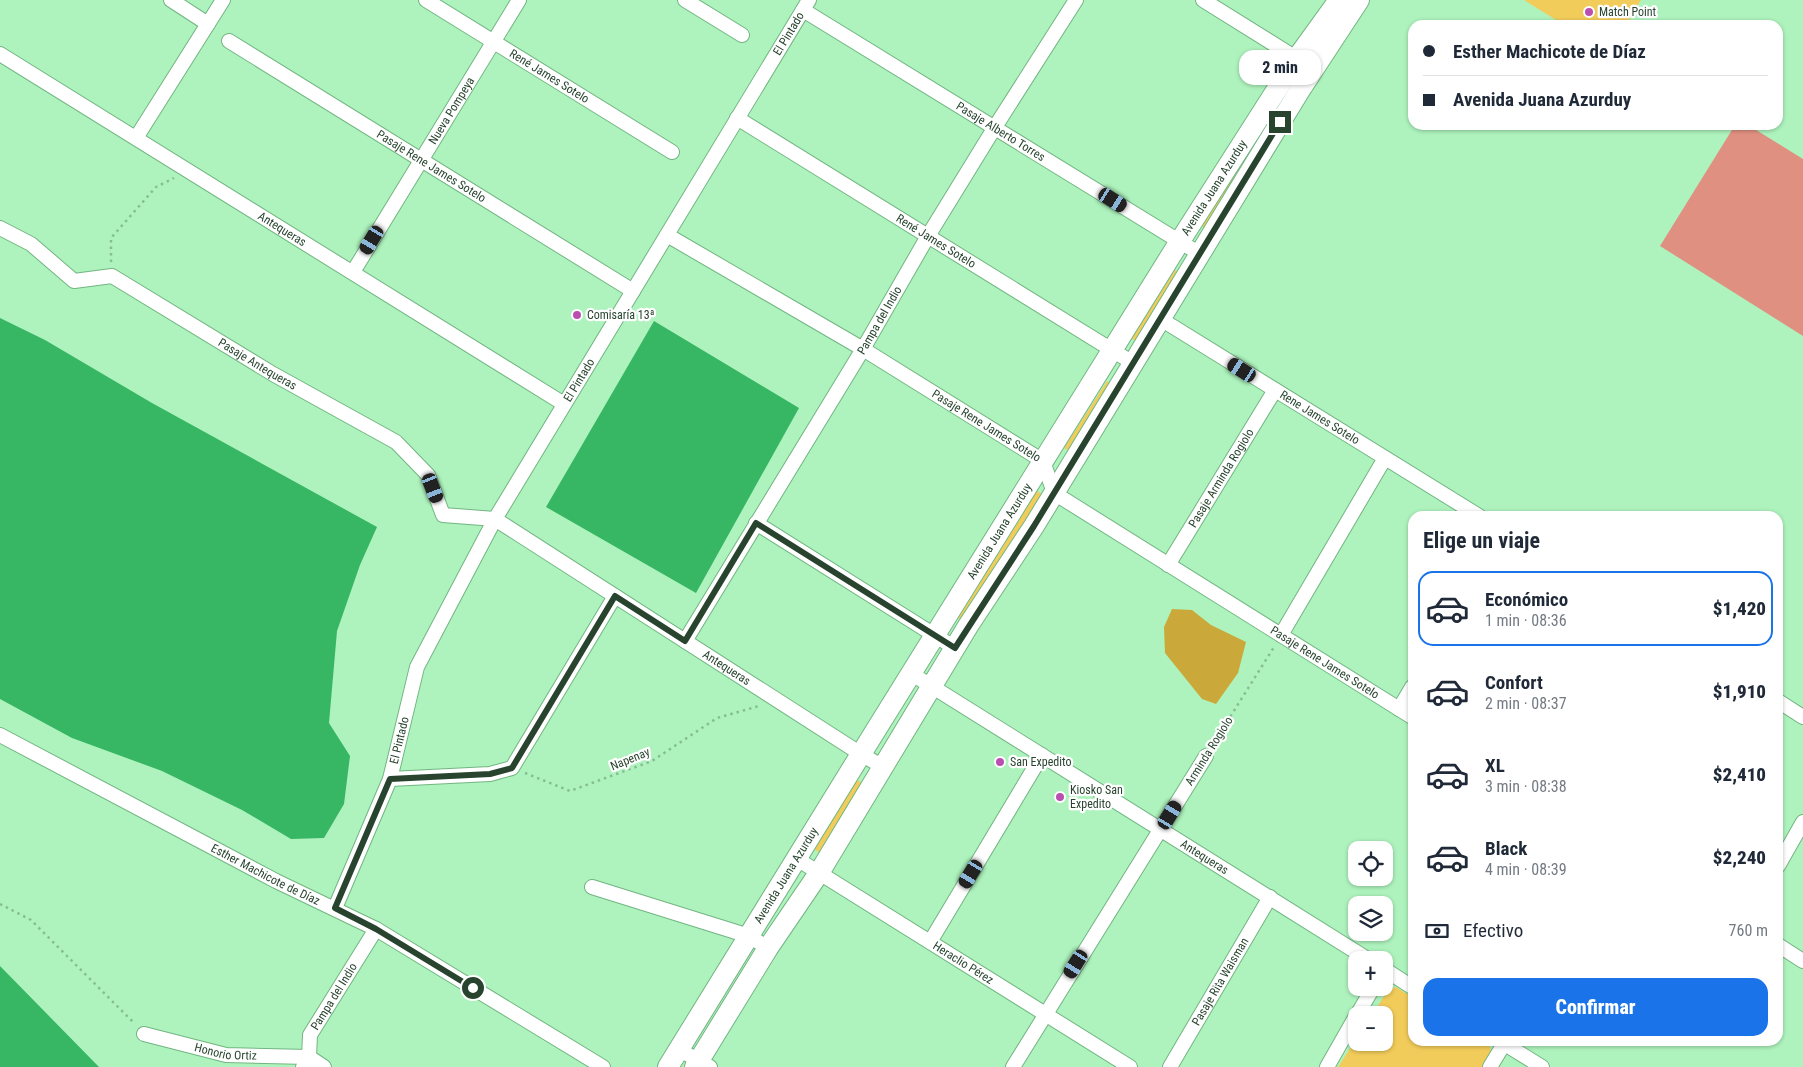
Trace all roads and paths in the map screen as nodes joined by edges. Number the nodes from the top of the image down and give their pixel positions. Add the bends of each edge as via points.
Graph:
1 (171, 0) edge
2 (223, 0) edge
3 (426, 0) edge
4 (519, 0) edge
5 (685, 0) edge
6 (1076, 0) edge
7 (1203, 0) edge
8 (1339, 0) edge
9 (1358, 0) edge
10 (806, 5) edge
11 (208, 24) junction
12 (742, 35) dead end
13 (229, 41) dead end
14 (494, 42) junction
15 (0, 54) edge
16 (1297, 58) junction
17 (1315, 69) junction
18 (737, 118) junction
19 (995, 127) junction
20 (136, 138) junction
21 (672, 152) dead end
22 (421, 160) junction
23 (189, 171) junction
24 (0, 228) edge
25 (666, 235) junction
26 (928, 236) junction
27 (1180, 242) junction
28 (1200, 254) junction
29 (352, 272) junction
30 (112, 276) junction
31 (633, 291) junction
32 (1159, 318) junction
33 (863, 349) junction
34 (1112, 351) junction
35 (1133, 363) junction
36 (1275, 390) junction
37 (564, 404) junction
38 (1385, 458) junction
39 (1043, 461) junction
40 (1054, 493) junction
41 (1471, 511) edge
42 (495, 519) junction
43 (756, 523) junction
44 (1168, 565) junction
45 (615, 596) junction
46 (1282, 635) junction
47 (936, 636) junction
48 (685, 641) junction
49 (955, 648) junction
50 (912, 674) junction
51 (932, 686) junction
52 (1408, 694) edge
53 (777, 700) junction
54 (1783, 704) edge
55 (1399, 709) junction
56 (1408, 715) edge
57 (1803, 717) edge
58 (0, 735) edge
59 (861, 754) junction
60 (1042, 755) junction
61 (1206, 756) joint
62 (884, 766) junction
63 (512, 768) junction
64 (390, 779) junction
65 (1803, 822) edge
66 (1160, 830) junction
67 (1783, 857) edge
68 (797, 859) junction
69 (819, 873) junction
70 (592, 887) dead end
71 (1270, 897) junction
72 (0, 904) edge
73 (335, 908) junction
74 (376, 929) junction
75 (749, 936) junction
76 (930, 942) junction
77 (768, 948) junction
78 (1783, 948) edge
79 (1356, 951) edge
80 (1803, 961) edge
81 (1393, 975) edge
82 (1408, 984) edge
83 (1044, 1014) junction
84 (1348, 1029) edge
85 (144, 1034) joint
86 (1500, 1046) edge
87 (1507, 1046) edge
88 (680, 1050) junction
89 (306, 1062) edge
90 (701, 1065) edge
91 (324, 1067) edge
92 (603, 1067) edge
93 (668, 1067) edge
94 (1013, 1067) edge
95 (1130, 1067) edge
96 (1170, 1067) edge
97 (1327, 1067) edge
98 (1490, 1067) edge
99 (1542, 1067) edge

1 - 11 street
2 - 11 street
3 - 14 street, René James Sotelo
4 - 14 street, Nueva Pompeya
5 - 12 street
6 - 19 street, Pampa del Indio
7 - 16 street
8 - 16 main road, Avenida Juana Azurduy
9 - 17 main road, Avenida Juana Azurduy
10 - 18 street, El Pintado
10 - 19 street, Pasaje Alberto Torres
11 - 20 street
13 - 22 street, Pasaje Rene James Sotelo
14 - 21 street, René James Sotelo
14 - 22 street, Nueva Pompeya
15 - 20 street, Antequeras
16 - 17 street
16 - 27 main road, Avenida Juana Azurduy
17 - 28 main road, Avenida Juana Azurduy
18 - 25 street, El Pintado
18 - 26 street, René James Sotelo
19 - 26 street, Pampa del Indio
19 - 27 street, Pasaje Alberto Torres
20 - 23 street, Antequeras
22 - 29 street, Nueva Pompeya
22 - 31 street, Pasaje Rene James Sotelo
23 - 29 street, Antequeras
23 - 30 path via 156,187 111,238
24 - 30 street via 31,244 74,281
25 - 31 street, El Pintado
25 - 33 street, Pasaje Rene James Sotelo
26 - 33 street, Pampa del Indio
26 - 34 street, René James Sotelo
27 - 28 street, Pasaje Alberto Torres
27 - 34 main road, Avenida Juana Azurduy
28 - 32 main road, Avenida Juana Azurduy
29 - 37 street, Antequeras
30 - 42 street, Pasaje Antequeras via 273,374 396,442 428,475 443,515
31 - 37 street, El Pintado
32 - 35 main road, Avenida Juana Azurduy
32 - 36 street, Rene James Sotelo
33 - 39 street, Pasaje Rene James Sotelo
33 - 43 street, Pampa del Indio
34 - 35 street, René James Sotelo
34 - 39 main road, Avenida Juana Azurduy
35 - 40 main road, Avenida Juana Azurduy
36 - 38 street, Rene James Sotelo
36 - 44 street, Pasaje Arminda Rogiolo
37 - 42 street, El Pintado
38 - 41 street, Rene James Sotelo
38 - 46 street
39 - 40 street, Pasaje Rene James Sotelo
39 - 47 main road, Avenida Juana Azurduy
40 - 44 street, Pasaje Rene James Sotelo
40 - 49 main road, Avenida Juana Azurduy
42 - 45 street, Antequeras
42 - 64 street, El Pintado via 417,667
43 - 47 street
43 - 48 street, Pampa del Indio
44 - 46 street, Pasaje Rene James Sotelo
45 - 48 street, Antequeras
45 - 63 street
46 - 55 street, Pasaje Rene James Sotelo
46 - 61 path, Arminda Rogiolo
47 - 49 street
47 - 50 main road, Avenida Juana Azurduy
48 - 53 street, Antequeras
49 - 51 main road, Avenida Juana Azurduy
50 - 51 street, Antequeras
50 - 59 main road, Avenida Juana Azurduy
51 - 60 street, Antequeras
51 - 62 main road, Avenida Juana Azurduy
52 - 55 street
53 - 59 street, Antequeras
53 - 63 path, Napenay via 717,718 652,761 570,791
54 - 57 street
55 - 56 street, Pasaje Rene James Sotelo
58 - 73 street, Esther Machicote de Díaz via 276,881
59 - 62 street, Antequeras
59 - 68 main road, Avenida Juana Azurduy
60 - 66 street, Antequeras
60 - 76 street
61 - 66 street, Arminda Rogiolo
62 - 69 main road, Avenida Juana Azurduy
63 - 64 street via 490,774
64 - 73 street, El Pintado
65 - 67 street
66 - 71 street, Antequeras
66 - 83 street, Arminda Rogiolo
68 - 69 street, Heraclio Pérez
68 - 75 main road, Avenida Juana Azurduy
69 - 76 street, Heraclio Pérez
69 - 77 main road, Avenida Juana Azurduy
70 - 75 street
71 - 79 street, Antequeras
71 - 96 street, Pasaje Rita Waisman
72 - 85 path via 31,920
73 - 74 street, Esther Machicote de Díaz
74 - 89 street, Pampa del Indio via 310,1036
74 - 92 street, Esther Machicote de Díaz
75 - 77 street
75 - 88 main road, Avenida Juana Azurduy
76 - 83 street, Heraclio Pérez
77 - 90 main road, Avenida Juana Azurduy
78 - 80 street
81 - 82 street
83 - 94 street, Arminda Rogiolo
83 - 95 street, Heraclio Pérez
84 - 97 street
85 - 89 street, Honorio Ortiz via 226,1054
86 - 98 street
87 - 99 street
88 - 90 street
88 - 93 main road, Avenida Juana Azurduy
89 - 91 street

